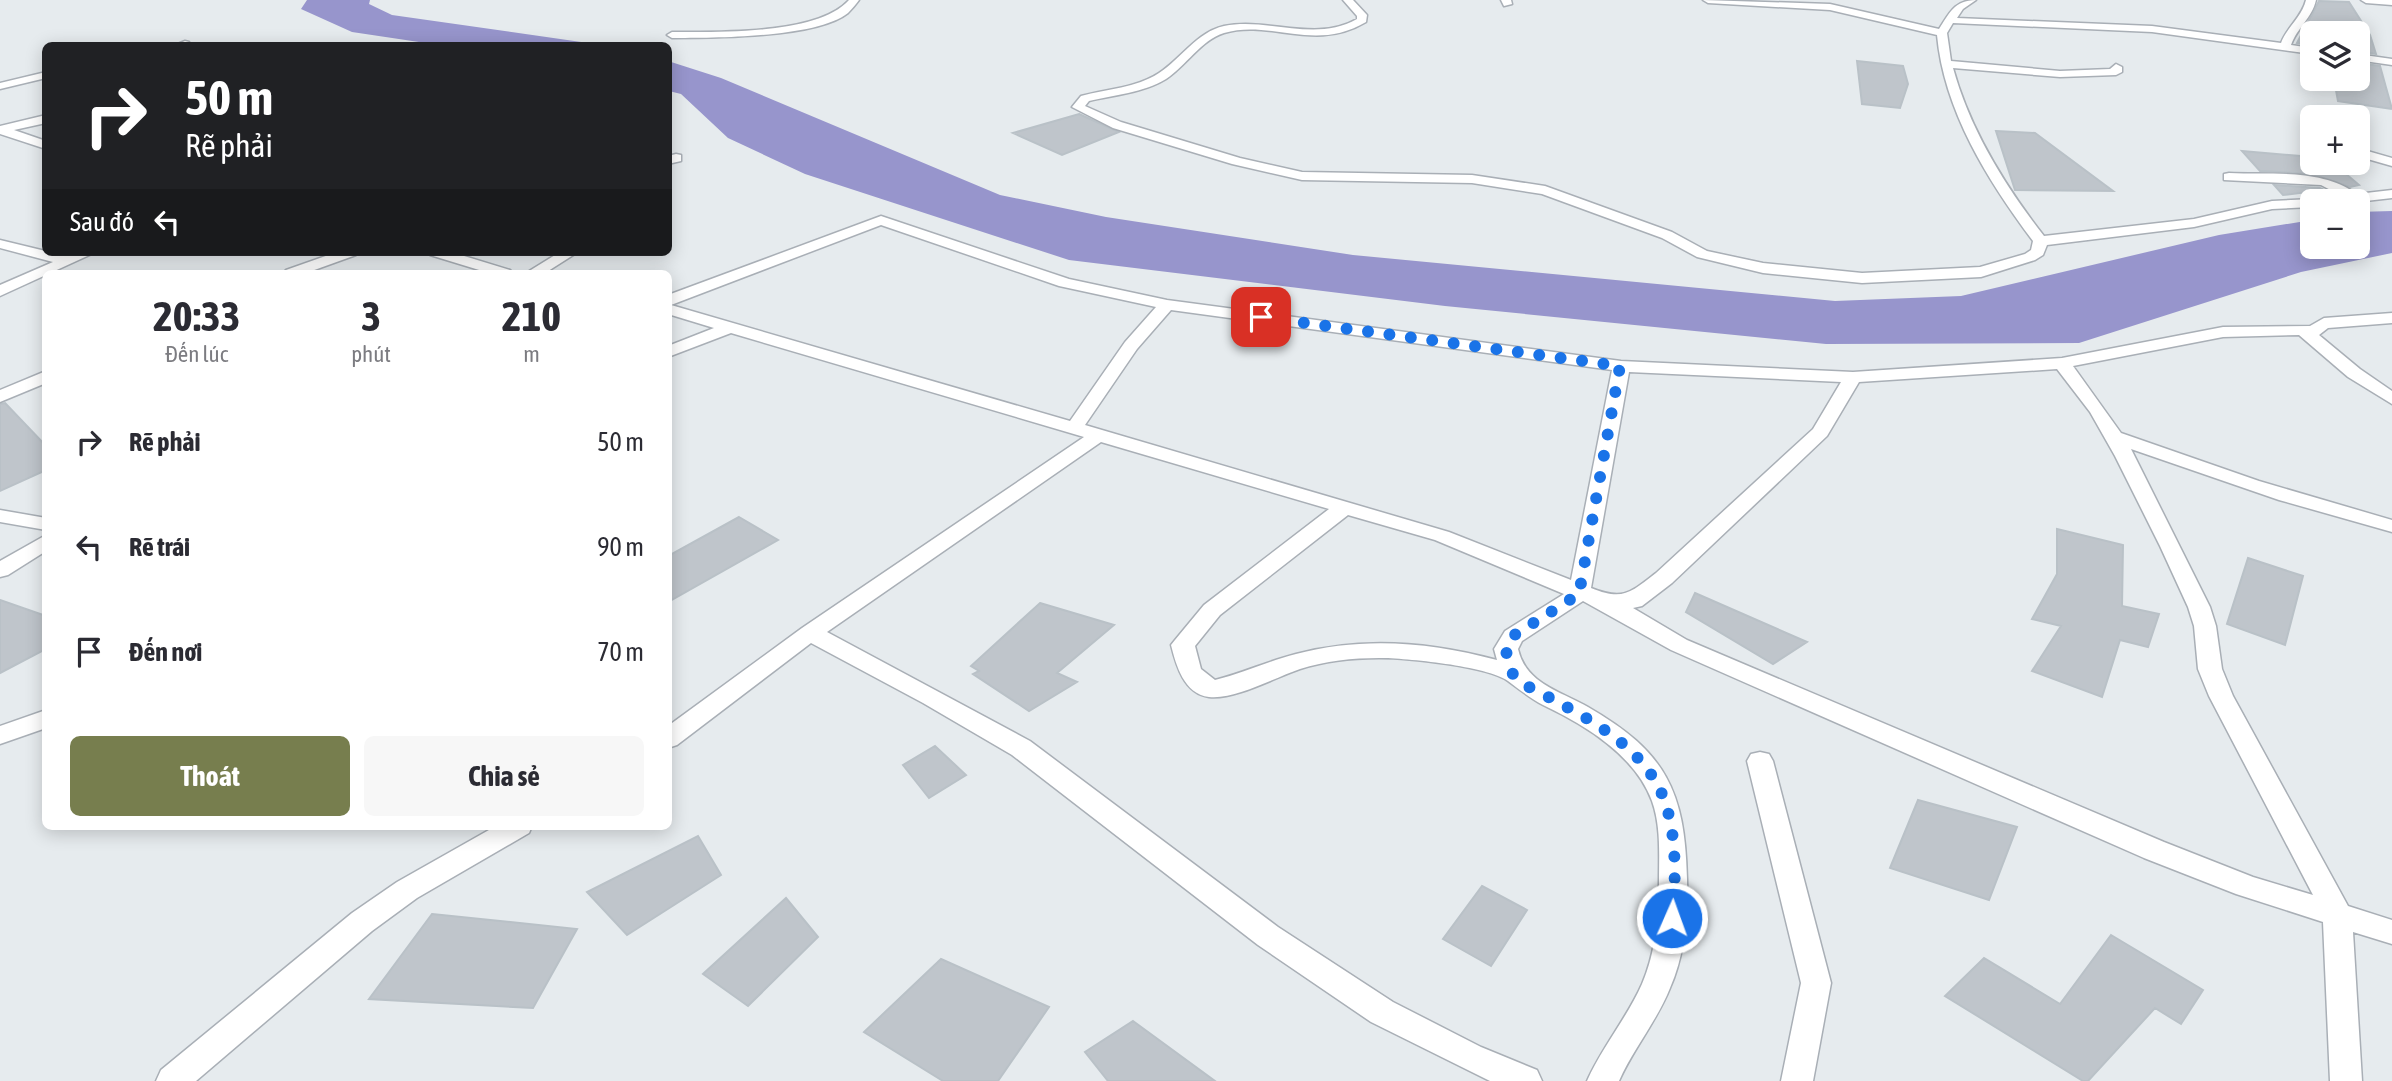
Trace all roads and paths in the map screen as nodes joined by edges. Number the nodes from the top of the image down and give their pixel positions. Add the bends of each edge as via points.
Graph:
1 (854, 0) edge
2 (1348, 0) edge
3 (1708, 0) edge
4 (1971, 0) edge
5 (2311, 0) edge
6 (2366, 0) edge
7 (2392, 2) edge
8 (1946, 27) junction
9 (672, 35) dead end
10 (2286, 47) junction
11 (2300, 49) edge
12 (2370, 59) edge
13 (2392, 62) edge
14 (1947, 64) junction
15 (2116, 67) dead end
16 (42, 76) edge
17 (0, 86) edge
18 (42, 120) edge
19 (0, 130) edge
20 (42, 144) edge
21 (2370, 156) edge
22 (2392, 162) edge
23 (2229, 177) dead end
24 (2341, 189) edge
25 (2392, 194) edge
26 (2370, 196) edge
27 (2300, 204) edge
28 (2040, 241) junction
29 (0, 244) edge
30 (42, 255) edge
31 (47, 256) edge
32 (79, 256) edge
33 (340, 256) edge
34 (449, 256) edge
35 (564, 256) edge
36 (66, 261) junction
37 (46, 270) edge
38 (300, 270) edge
39 (495, 270) edge
40 (539, 270) edge
41 (42, 272) edge
42 (0, 290) edge
43 (672, 299) edge
44 (1167, 305) junction
45 (672, 310) edge
46 (2392, 318) edge
47 (730, 327) junction
48 (2303, 330) junction
49 (672, 350) edge
50 (2062, 363) junction
51 (1620, 366) junction
52 (1853, 377) junction
53 (42, 378) edge
54 (0, 397) edge
55 (2392, 399) edge
56 (1074, 428) junction
57 (1099, 435) junction
58 (2114, 437) junction
59 (1345, 507) junction
60 (0, 516) edge
61 (42, 523) edge
62 (2392, 526) edge
63 (42, 544) edge
64 (0, 570) edge
65 (1579, 594) junction
66 (1607, 604) junction
67 (810, 633) junction
68 (1513, 674) junction
69 (42, 720) edge
70 (0, 735) edge
71 (672, 736) edge
72 (1760, 761) dead end
73 (512, 830) edge
74 (2337, 913) junction
75 (2392, 932) edge
76 (172, 1081) edge
77 (1526, 1081) edge
78 (1603, 1081) edge
79 (1797, 1081) edge
80 (2346, 1081) edge

1 - 9 street via 843,13 786,27
2 - 28 street via 1362,15 1357,25 1315,32 1220,30 1160,77 1085,98 1078,107 1117,125 1302,176 1472,179 1545,190 1667,235 1718,260 1763,268 1862,278 1981,272 2030,257 2038,252
3 - 8 street via 1830,7
4 - 8 street via 1959,7
5 - 10 street
6 - 7 street
8 - 10 street via 2074,24 2155,29
8 - 14 street
10 - 11 street
12 - 13 street
14 - 15 street via 2091,75 2116,72
14 - 28 street via 1983,152 2014,209
16 - 17 street
18 - 19 street
19 - 20 street
21 - 22 street
23 - 24 street via 2322,181
25 - 26 street
27 - 28 street
29 - 30 street
31 - 36 street
32 - 36 street
33 - 38 street
34 - 39 street
35 - 40 street
36 - 37 street
41 - 42 street
43 - 44 street via 881,220 1065,283
44 - 51 street
44 - 56 street via 1131,346
45 - 47 street
46 - 48 street via 2324,323 2313,331
47 - 49 street
47 - 56 street
48 - 50 street via 2223,332
48 - 55 street
50 - 52 street
50 - 58 street
51 - 52 street
51 - 65 street
52 - 66 street via 1820,432 1664,578 1633,601
53 - 54 street
56 - 57 street
57 - 59 street
57 - 67 street
58 - 62 street via 2225,477
58 - 74 street via 2199,607 2210,669 2221,696
59 - 65 street via 1442,536
59 - 68 street via 1212,610 1183,645 1190,673 1211,689 1257,678 1297,661 1367,649 1449,658
60 - 61 street
63 - 64 street
65 - 66 street
65 - 68 street via 1513,636 1506,649
66 - 74 street via 1679,645 2154,850 2246,886
67 - 71 street
67 - 77 street via 1021,748 1268,936 1382,1012
68 - 78 street via 1623,743 1647,768 1665,800 1674,901 1670,936 1658,981
69 - 70 street
72 - 79 street via 1816,983
73 - 76 street via 407,890 362,922
74 - 75 street
74 - 80 street

